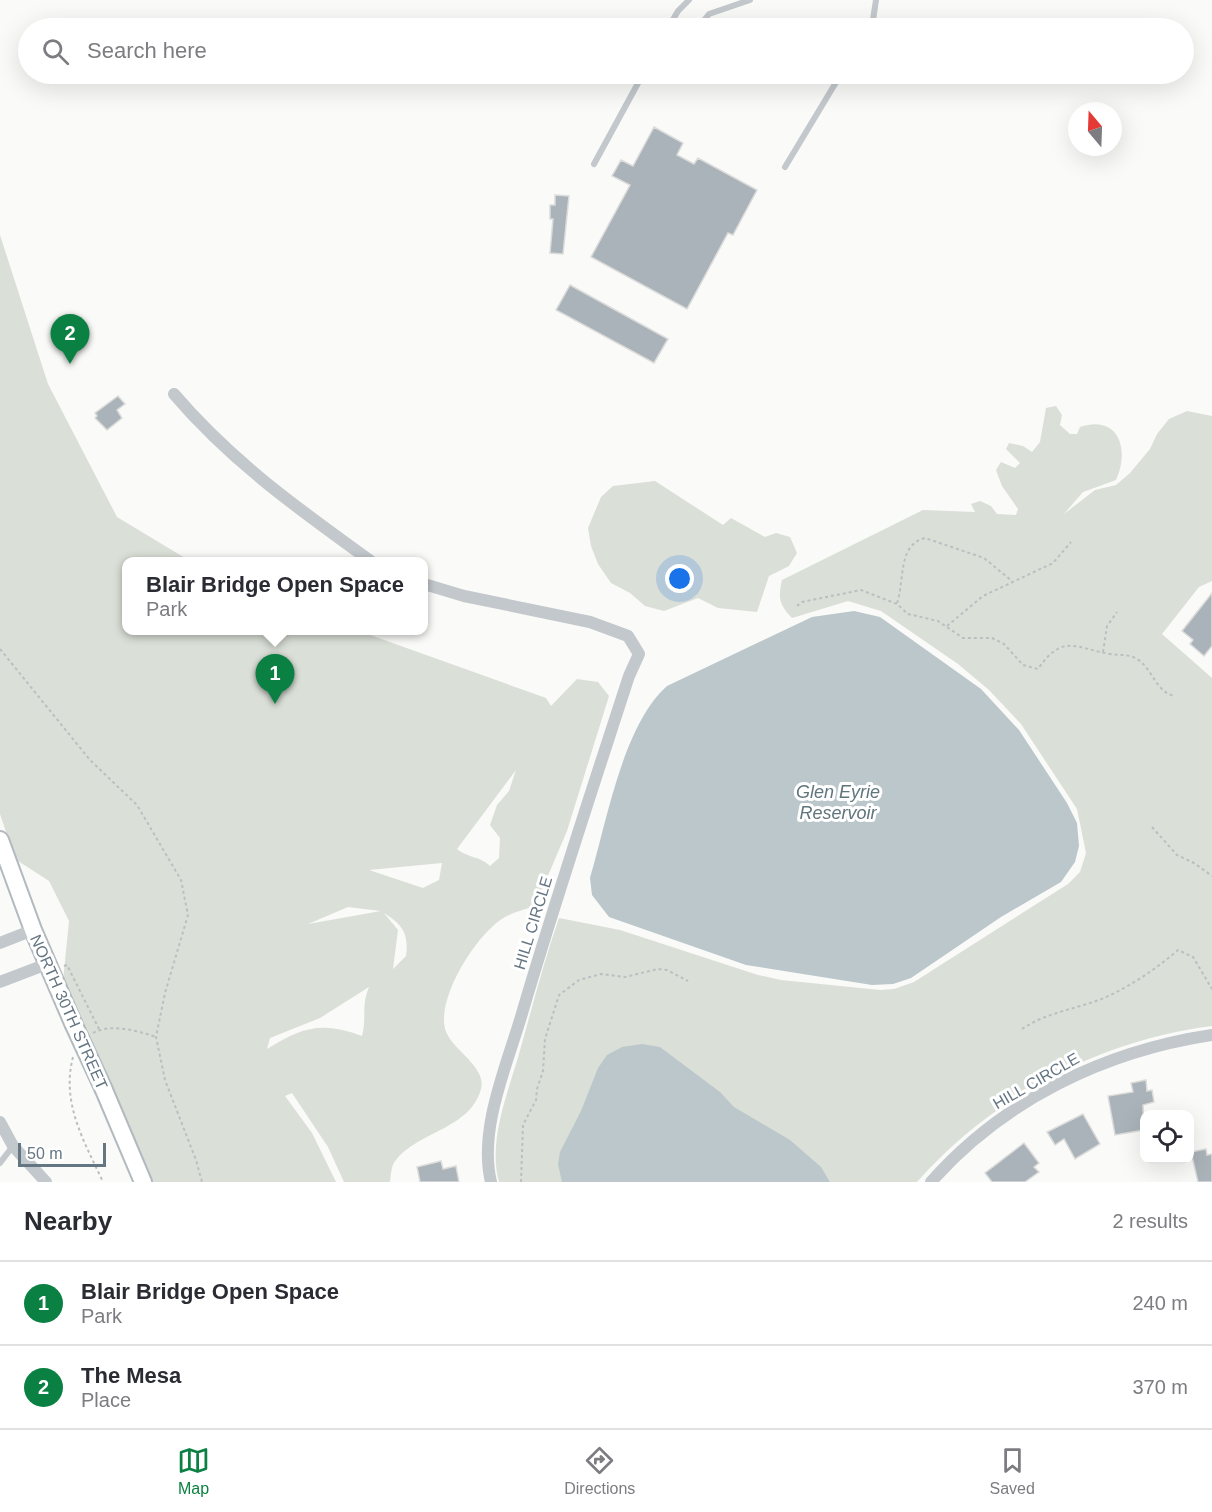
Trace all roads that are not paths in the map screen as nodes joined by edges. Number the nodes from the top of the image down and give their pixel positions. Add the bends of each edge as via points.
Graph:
1 (689, 0) edge
2 (750, 0) edge
3 (876, 0) edge
4 (674, 18) edge
5 (706, 18) edge
6 (873, 18) edge
7 (637, 84) edge
8 (835, 84) edge
9 (594, 164) dead end
10 (785, 167) dead end
11 (174, 394) dead end
12 (366, 557) edge
13 (428, 585) edge
14 (0, 840) edge
15 (33, 930) junction
16 (0, 943) edge
17 (48, 967) junction
18 (0, 982) edge
19 (1212, 1035) edge
20 (0, 1122) edge
21 (13, 1146) junction
22 (0, 1163) edge
23 (46, 1182) edge
24 (143, 1182) edge
25 (490, 1182) edge
26 (931, 1182) edge

1 - 4 lane
2 - 5 lane
3 - 6 lane
7 - 9 lane
8 - 10 lane
11 - 12 street via 270,489
13 - 25 street, HILL CIRCLE via 590,622 628,636 639,654 628,676 493,1113 487,1151
14 - 15 main road, NORTH 30TH STREET
15 - 16 street
15 - 17 main road, NORTH 30TH STREET
17 - 18 street
17 - 24 main road, NORTH 30TH STREET, bridge
19 - 26 street, HILL CIRCLE via 1132,1053 1056,1084 978,1136
20 - 21 street
21 - 22 lane
21 - 23 street

